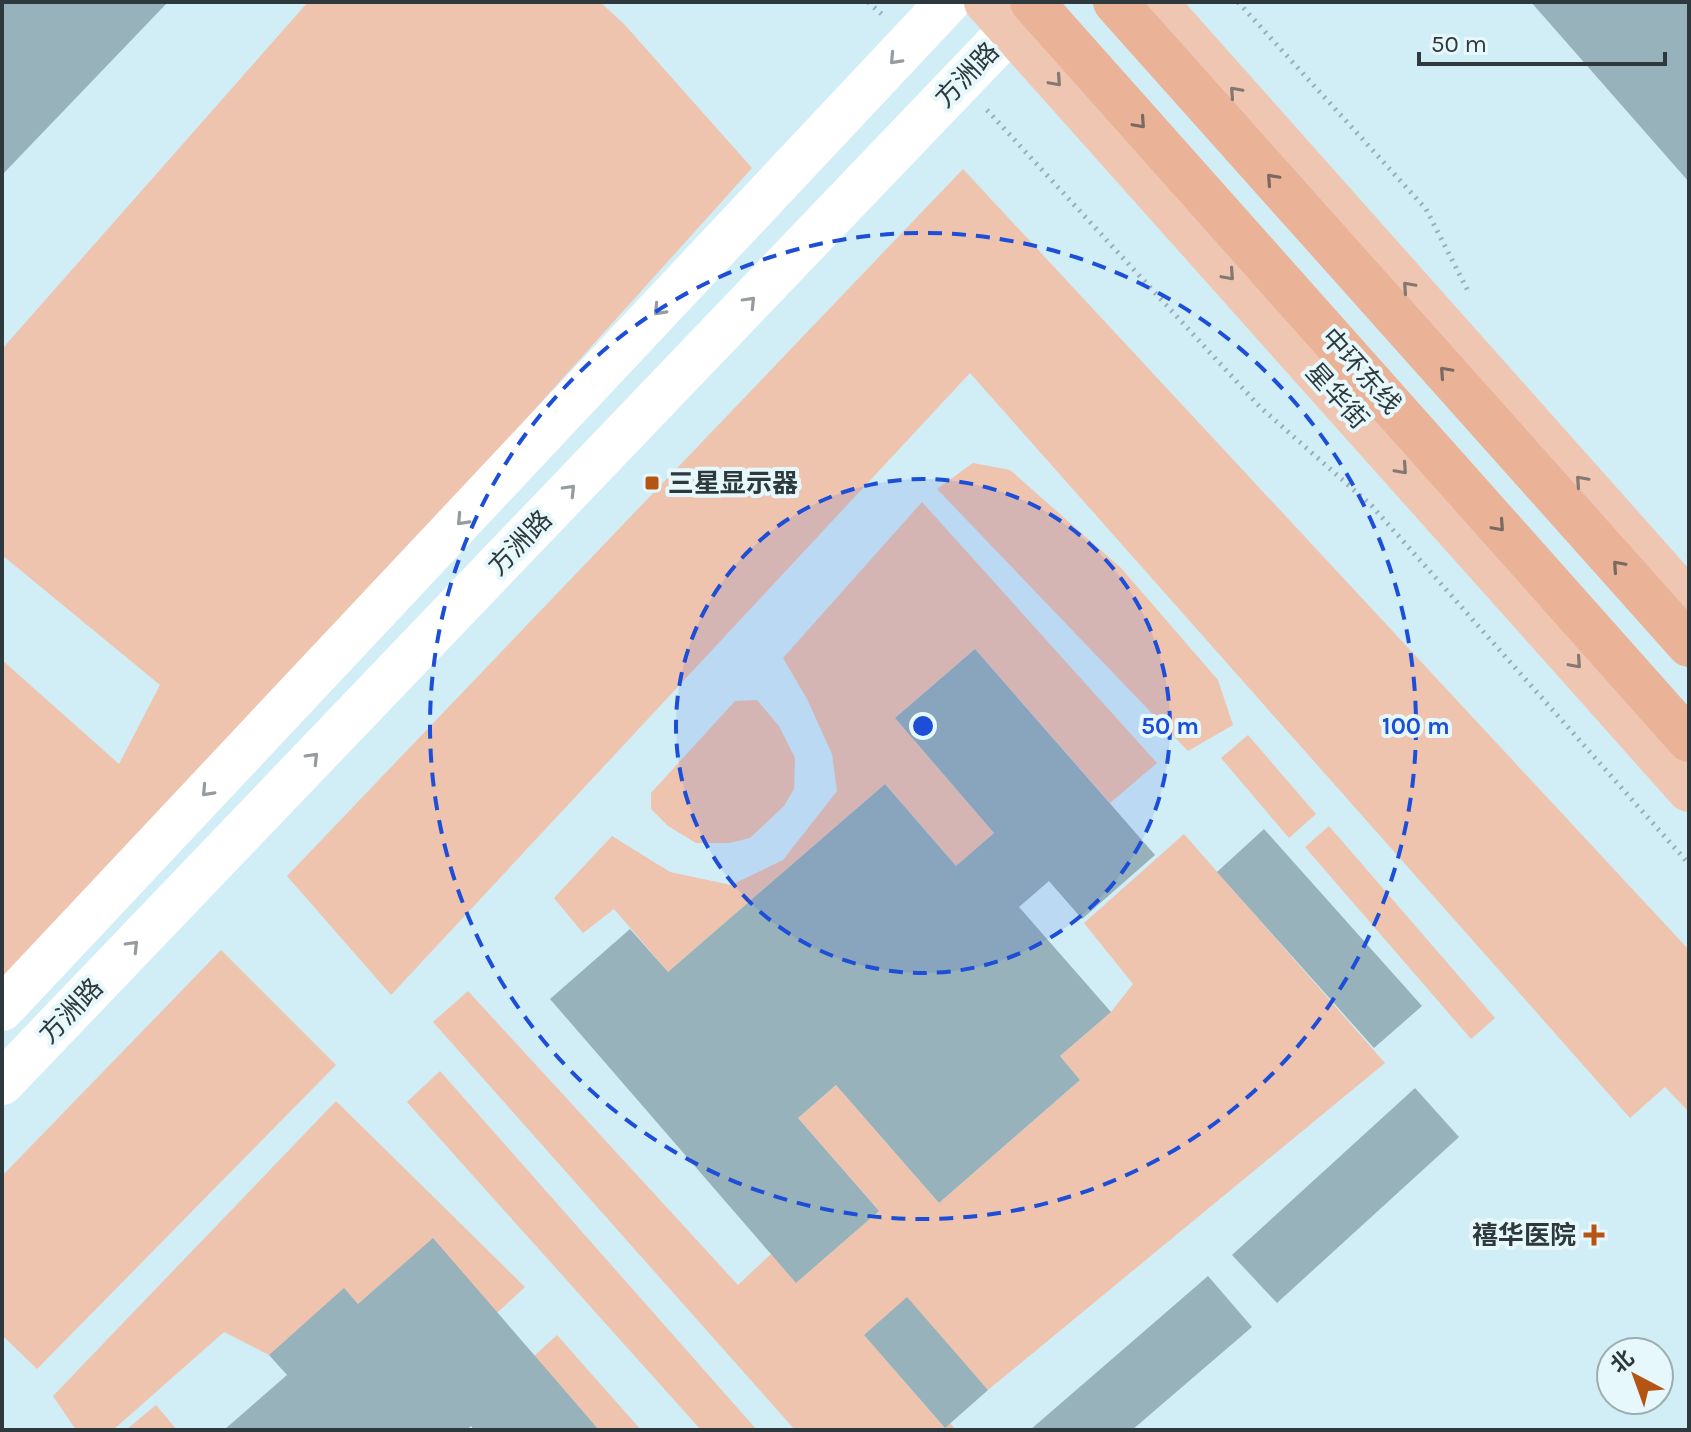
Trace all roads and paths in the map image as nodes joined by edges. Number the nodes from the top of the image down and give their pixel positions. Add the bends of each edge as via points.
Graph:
1 (868, 2) edge
2 (948, 2) edge
3 (1115, 2) edge
4 (1155, 2) edge
5 (1238, 2) edge
6 (1016, 9) edge
7 (912, 41) junction
8 (958, 83) junction
9 (1472, 300) dead end
10 (1682, 625) edge
11 (1689, 740) edge
12 (1689, 790) edge
13 (1689, 864) edge
14 (2, 1009) edge
15 (2, 1083) edge

1 - 7 path
2 - 7 main road, 方洲路
10 -> 3 highway
10 -> 4 main road
5 - 9 path via 1426,209
6 - 8 main road, 方洲路
6 -> 11 highway, 中环东线
6 -> 12 main road, 星华街
7 -> 14 main road, 方洲路
8 - 13 path via 1260,407 1372,506
15 -> 8 main road, 方洲路

